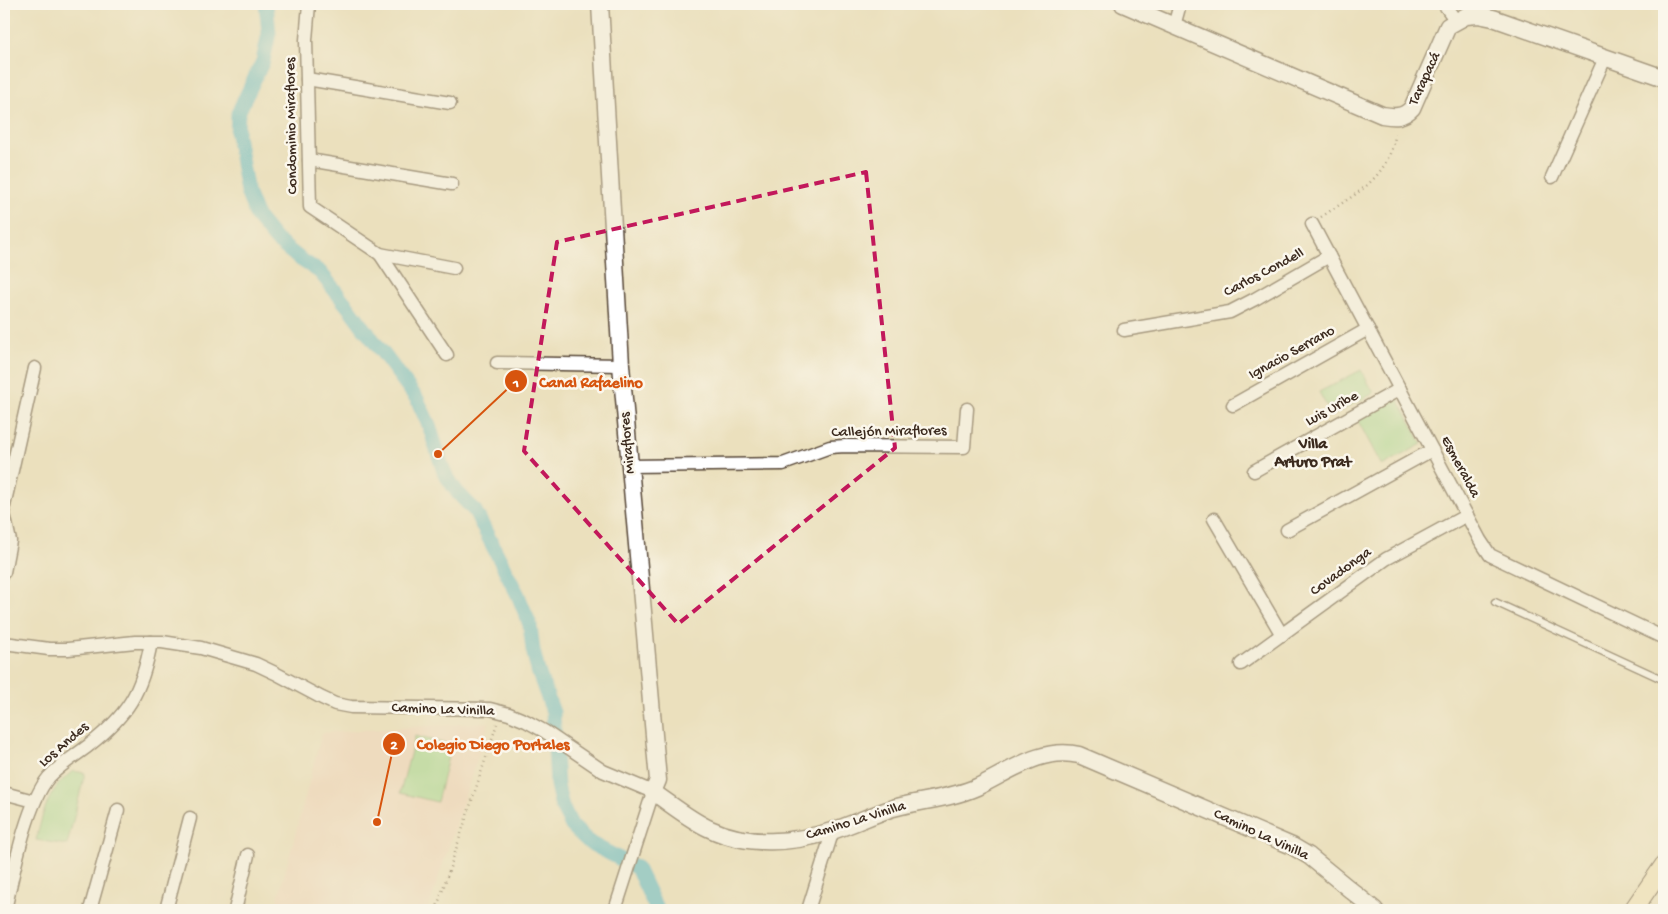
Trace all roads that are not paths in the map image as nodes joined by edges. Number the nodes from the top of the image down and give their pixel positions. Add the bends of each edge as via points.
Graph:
1 (309, 4) edge
2 (600, 4) edge
3 (1123, 4) edge
4 (1180, 4) edge
5 (1444, 4) edge
6 (1456, 21) junction
7 (1174, 26) junction
8 (1605, 58) junction
9 (1664, 78) edge
10 (307, 79) junction
11 (450, 103) dead end
12 (309, 160) junction
13 (1552, 177) dead end
14 (452, 184) dead end
15 (1312, 224) road end
16 (380, 254) junction
17 (1329, 256) junction
18 (454, 268) dead end
19 (1368, 329) junction
20 (1124, 330) dead end
21 (447, 355) dead end
22 (497, 363) dead end
23 (622, 365) junction
24 (35, 368) dead end
25 (1400, 389) junction
26 (1233, 405) dead end
27 (967, 409) dead end
28 (1432, 450) junction
29 (630, 466) junction
30 (1254, 471) dead end
31 (4, 506) edge
32 (4, 514) edge
33 (1467, 515) junction
34 (1214, 519) dead end
35 (1287, 530) dead end
36 (4, 572) edge
37 (1495, 602) dead end
38 (1282, 635) junction
39 (1664, 638) edge
40 (151, 642) junction
41 (4, 643) edge
42 (1241, 664) dead end
43 (1664, 680) edge
44 (653, 792) junction
45 (4, 794) edge
46 (34, 801) junction
47 (118, 810) dead end
48 (190, 818) dead end
49 (833, 830) junction
50 (248, 855) dead end
51 (1664, 865) edge
52 (8, 880) edge
53 (1659, 884) edge
54 (5, 910) edge
55 (90, 910) edge
56 (166, 910) edge
57 (234, 910) edge
58 (615, 910) edge
59 (808, 910) edge
60 (1375, 910) edge
61 (1633, 910) edge

1 - 10 street, Condominio Miraflores
2 - 23 street, Miraflores
3 - 7 street, Tarapacá
4 - 7 street
5 - 6 street
6 - 7 street, Tarapacá via 1448,26 1412,108 1407,114 1396,117 1382,115
6 - 8 street via 1478,15 1493,18
8 - 9 street
8 - 13 street
10 - 11 street
10 - 12 street, Condominio Miraflores
12 - 14 street
12 - 16 street, Condominio Miraflores via 310,207
15 - 17 street, Esmeralda
16 - 18 street, Condominio Miraflores
16 - 21 street
17 - 19 street, Esmeralda
17 - 20 street, Carlos Condell via 1230,312
19 - 25 street, Esmeralda
19 - 26 street, Ignacio Serrano
22 - 23 street
23 - 29 street, Miraflores
24 - 31 street
25 - 28 street, Esmeralda
25 - 30 street, Luis Uribe
27 - 29 street, Callejón Miraflores via 964,447 845,446 830,447 783,464
28 - 33 street, Esmeralda
28 - 35 street
29 - 44 street, Miraflores via 658,780
32 - 36 street via 10,541
33 - 38 street, Covadonga via 1386,560
33 - 39 street, Esmeralda via 1490,555
34 - 38 street
37 - 43 lane
38 - 42 street, Covadonga
40 - 41 street, Camino La Vinilla via 68,649
40 - 44 street, Camino La Vinilla via 201,648 248,662 335,704 351,707 472,708 501,712 545,732 603,771
40 - 46 street, Los Andes via 147,667 131,703 95,740 49,778
44 - 49 street, Camino La Vinilla via 710,830 738,838 784,841
44 - 58 street
45 - 46 street
46 - 52 street, Los Andes
47 - 55 street
48 - 56 street
49 - 59 street
49 - 60 street, Camino La Vinilla via 893,808 964,792 1034,758 1063,752 1079,755 1292,846
50 - 57 street
51 - 53 main road
52 - 54 street, Los Andes
53 - 61 main road

